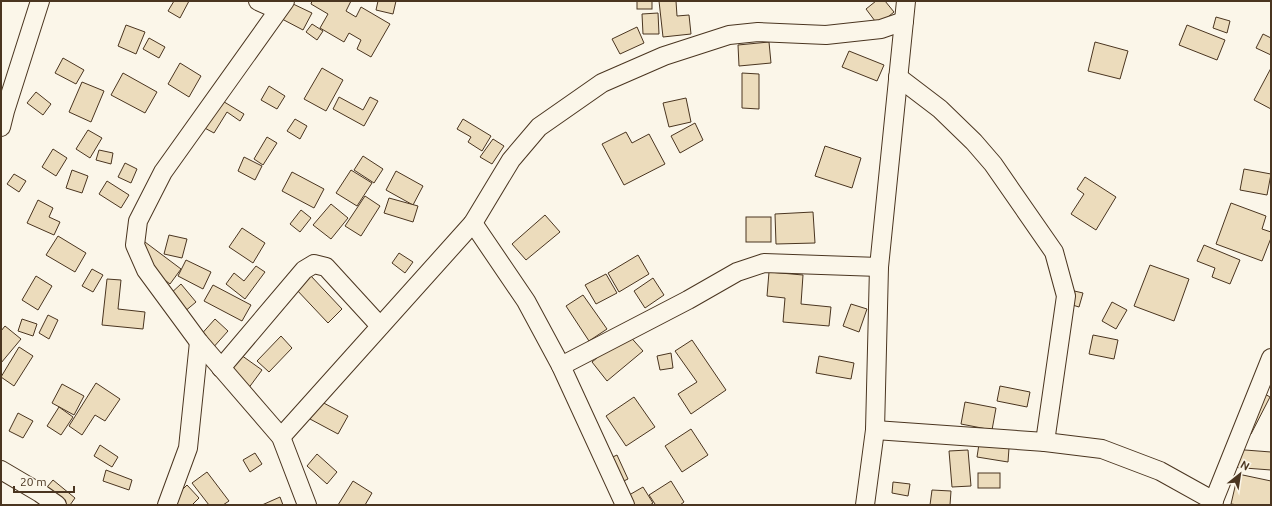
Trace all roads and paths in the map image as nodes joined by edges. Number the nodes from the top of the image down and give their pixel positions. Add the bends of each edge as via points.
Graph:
1 (40, 1) edge
2 (258, 1) edge
3 (906, 1) edge
4 (282, 6) edge
5 (904, 21) junction
6 (898, 77) junction
7 (1, 127) edge
8 (473, 223) junction
9 (880, 267) junction
10 (380, 326) junction
11 (199, 342) junction
12 (1271, 358) edge
13 (561, 366) junction
14 (221, 368) junction
15 (875, 430) junction
16 (281, 437) junction
17 (1045, 442) junction
18 (1, 470) edge
19 (171, 503) edge
20 (1213, 503) edge
21 (57, 505) edge
22 (307, 505) edge
23 (625, 505) edge
24 (865, 505) edge

1 - 7 street
2 - 4 street
3 - 5 street
4 - 11 street via 163,172 138,221 135,245 146,270
5 - 6 street
5 - 8 street via 882,29 826,35 758,32 729,35 664,56 602,83 539,127 511,160
6 - 9 street
6 - 17 street via 940,109 974,142 993,164 1054,252 1066,296
8 - 10 street
8 - 13 street via 526,301
9 - 13 street via 764,263 737,272
9 - 15 street
10 - 14 street via 326,267 314,264 304,270
10 - 16 street
11 - 14 street
11 - 19 street via 188,448
12 - 20 street
13 - 23 street
14 - 16 street
15 - 17 street
15 - 24 street
16 - 22 street
17 - 20 street via 1102,449 1160,471
18 - 21 street

